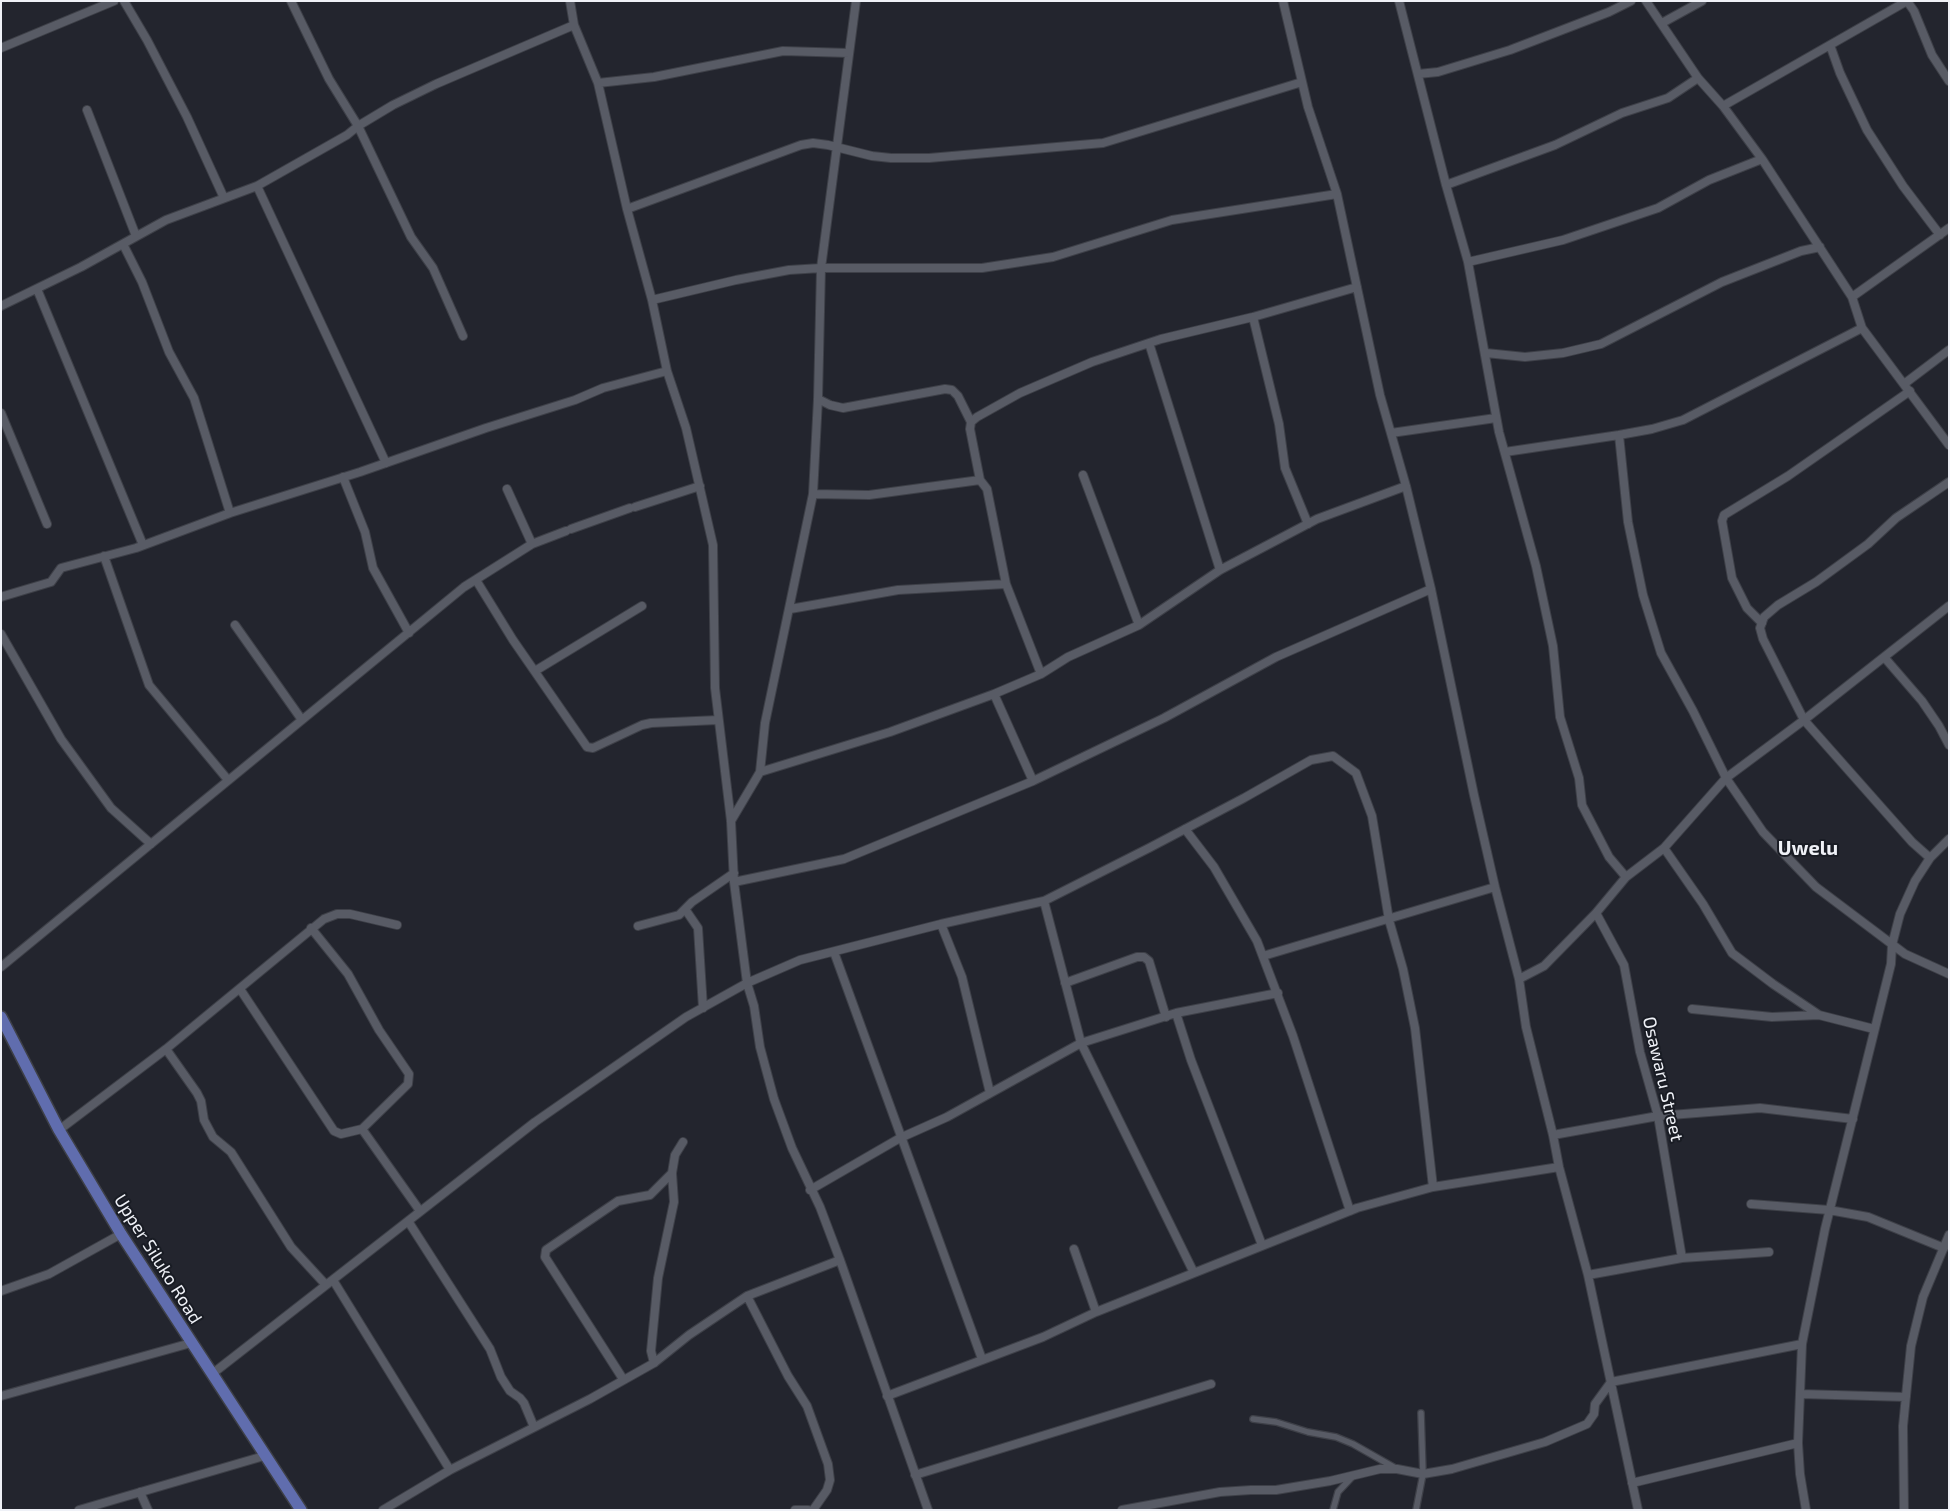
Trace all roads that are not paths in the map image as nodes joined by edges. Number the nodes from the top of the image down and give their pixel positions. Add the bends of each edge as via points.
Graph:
1 (114, 1) edge
2 (124, 1) edge
3 (291, 1) edge
4 (570, 1) edge
5 (856, 1) edge
6 (1283, 1) edge
7 (1399, 1) edge
8 (1631, 1) edge
9 (1646, 1) edge
10 (1702, 1) edge
11 (1907, 1) edge
12 (1662, 23) junction
13 (574, 25) junction
14 (1830, 45) junction
15 (1, 48) edge
16 (849, 53) junction
17 (1418, 74) junction
18 (1698, 78) junction
19 (1949, 81) edge
20 (1302, 82) junction
21 (598, 83) junction
22 (1723, 106) junction
23 (87, 110) dead end
24 (358, 126) junction
25 (836, 146) junction
26 (1762, 159) junction
27 (1446, 185) junction
28 (256, 186) junction
29 (1337, 194) junction
30 (224, 198) junction
31 (627, 209) junction
32 (1949, 228) edge
33 (1940, 235) junction
34 (136, 236) junction
35 (123, 244) junction
36 (1820, 248) junction
37 (1468, 262) junction
38 (821, 268) junction
39 (1357, 287) junction
40 (37, 289) junction
41 (1852, 297) junction
42 (652, 300) junction
43 (1, 306) edge
44 (1253, 317) junction
45 (1862, 328) junction
46 (463, 336) dead end
47 (1149, 343) junction
48 (1949, 350) edge
49 (1486, 353) junction
50 (667, 371) junction
51 (1904, 384) junction
52 (1910, 391) junction
53 (818, 399) junction
54 (1, 413) edge
55 (1496, 418) junction
56 (972, 422) junction
57 (1391, 433) junction
58 (1619, 435) junction
59 (1949, 444) edge
60 (1505, 452) junction
61 (386, 463) junction
62 (1083, 475) dead end
63 (344, 477) junction
64 (980, 480) junction
65 (1949, 482) edge
66 (700, 486) junction
67 (1406, 486) junction
68 (507, 489) dead end
69 (812, 494) junction
70 (230, 513) junction
71 (47, 524) dead end
72 (1308, 524) junction
73 (532, 544) junction
74 (143, 545) junction
75 (104, 556) junction
76 (1220, 570) junction
77 (476, 580) junction
78 (1006, 584) junction
79 (1431, 589) junction
80 (1, 597) edge
81 (642, 606) dead end
82 (1949, 606) edge
83 (790, 610) junction
84 (1762, 622) junction
85 (235, 625) dead end
86 (1139, 625) junction
87 (408, 633) junction
88 (1, 634) edge
89 (1884, 657) junction
90 (535, 671) junction
91 (1041, 674) junction
92 (994, 694) junction
93 (302, 720) junction
94 (718, 720) junction
95 (1804, 720) junction
96 (1949, 745) edge
97 (760, 772) junction
98 (1726, 778) junction
99 (228, 780) junction
100 (1033, 781) junction
101 (731, 821) junction
102 (1185, 829) junction
103 (1949, 839) edge
104 (151, 844) junction
105 (1664, 848) junction
106 (1930, 858) junction
107 (1626, 877) junction
108 (734, 878) junction
109 (1495, 886) junction
110 (1044, 901) junction
111 (685, 909) junction
112 (1596, 913) junction
113 (1389, 920) junction
114 (941, 924) junction
115 (397, 925) dead end
116 (638, 926) dead end
117 (311, 928) junction
118 (1892, 945) junction
119 (834, 952) junction
120 (1263, 956) junction
121 (1, 967) edge
122 (1949, 974) edge
123 (1519, 979) junction
124 (747, 983) junction
125 (1065, 983) junction
126 (240, 989) junction
127 (1278, 993) junction
128 (703, 1008) junction
129 (1692, 1009) dead end
130 (1176, 1012) junction
131 (1819, 1014) junction
132 (1166, 1016) junction
133 (1, 1017) edge
134 (1874, 1029) junction
135 (1081, 1043) junction
136 (166, 1049) junction
137 (990, 1093) junction
138 (1658, 1116) junction
139 (1852, 1118) junction
140 (362, 1129) junction
141 (59, 1130) junction
142 (1553, 1135) junction
143 (900, 1138) junction
144 (683, 1142) dead end
145 (1559, 1167) junction
146 (672, 1173) junction
147 (1433, 1187) junction
148 (810, 1190) junction
149 (1751, 1204) dead end
150 (1829, 1210) junction
151 (420, 1211) junction
152 (1350, 1211) junction
153 (408, 1221) junction
154 (121, 1234) junction
155 (1949, 1235) edge
156 (1262, 1246) junction
157 (1944, 1248) junction
158 (1074, 1249) dead end
159 (1769, 1252) dead end
160 (1682, 1258) junction
161 (840, 1260) junction
162 (1194, 1273) junction
163 (1588, 1275) junction
164 (333, 1280) junction
165 (326, 1285) junction
166 (1, 1292) edge
167 (747, 1296) junction
168 (1096, 1312) junction
169 (191, 1343) junction
170 (1802, 1344) junction
171 (982, 1359) junction
172 (654, 1363) junction
173 (212, 1374) junction
174 (623, 1379) junction
175 (1611, 1382) junction
176 (1211, 1384) dead end
177 (1800, 1394) junction
178 (1, 1396) edge
179 (887, 1396) junction
180 (1906, 1397) junction
181 (1421, 1413) dead end
182 (1253, 1419) dead end
183 (534, 1427) junction
184 (1798, 1442) junction
185 (264, 1456) junction
186 (1397, 1469) junction
187 (450, 1470) junction
188 (1423, 1474) junction
189 (915, 1475) junction
190 (1354, 1475) junction
191 (1632, 1483) junction
192 (140, 1492) junction
193 (80, 1510) edge
194 (148, 1510) edge
195 (301, 1510) edge
196 (383, 1510) edge
197 (795, 1510) edge
198 (808, 1510) edge
199 (813, 1510) edge
200 (928, 1510) edge
201 (1122, 1510) edge
202 (1333, 1510) edge
203 (1416, 1510) edge
204 (1638, 1510) edge
205 (1806, 1510) edge
206 (1904, 1510) edge

1 - 15 street
2 - 30 street via 187,117
3 - 24 street via 329,79
4 - 13 street
5 - 16 street
6 - 20 street
7 - 17 street
8 - 17 street via 1510,50 1438,72
9 - 12 street
10 - 12 street
11 - 14 street
11 - 19 street via 1932,54
12 - 18 street
13 - 21 street
13 - 24 street via 436,84
14 - 22 street
14 - 33 street via 1867,130
16 - 21 street via 783,51 654,77
16 - 25 street
17 - 27 street
18 - 22 street
18 - 27 street via 1668,98 1622,113 1555,145
20 - 25 street via 1103,144 929,158 872,156
20 - 29 street
21 - 31 street
22 - 26 street
23 - 34 street
24 - 28 street
24 - 46 street via 411,237 433,268
25 - 31 street via 801,145
25 - 38 street
26 - 36 street
26 - 37 street via 1709,180 1658,208 1562,240
27 - 37 street
28 - 30 street
28 - 61 street
29 - 38 street via 1172,220 1053,257 982,268
29 - 39 street
30 - 34 street via 166,220
31 - 42 street
32 - 33 street
33 - 41 street
34 - 35 street
35 - 40 street
35 - 70 street via 142,282 169,352 194,398
36 - 41 street
36 - 49 street via 1801,251 1722,282 1600,344 1563,353 1525,357
37 - 49 street
38 - 42 street via 736,280
38 - 53 street
39 - 44 street
39 - 57 street
40 - 43 street
40 - 74 street
41 - 45 street
42 - 50 street
44 - 47 street
44 - 72 street via 1279,424 1285,468
45 - 51 street
45 - 58 street via 1683,420
47 - 56 street via 1020,392
47 - 76 street
48 - 51 street
49 - 55 street
50 - 61 street via 603,388
50 - 66 street via 686,428
51 - 52 street
52 - 59 street
52 - 84 street via 1724,516 1722,521 1732,578 1747,608
53 - 56 street via 843,408 952,390
53 - 69 street
54 - 71 street
55 - 57 street
55 - 60 street
56 - 64 street via 970,429
57 - 67 street
58 - 60 street
58 - 98 street via 1628,522 1643,595 1661,653
60 - 107 street via 1536,566 1553,646 1560,717 1580,778 1582,805 1609,857
61 - 63 street
62 - 86 street
63 - 70 street
63 - 87 street via 365,532 373,568
64 - 69 street via 869,495
64 - 78 street via 987,489
65 - 84 street via 1896,518 1868,544 1816,582 1778,605
66 - 73 street
66 - 94 street via 713,545
67 - 72 street
67 - 79 street
68 - 73 street
69 - 83 street
70 - 74 street
72 - 76 street
73 - 77 street
74 - 75 street
75 - 80 street via 61,568 51,582
75 - 99 street via 149,685
76 - 86 street
77 - 87 street
77 - 90 street
78 - 83 street via 898,590
78 - 91 street
79 - 100 street via 1276,656 1164,718
79 - 109 street
81 - 90 street
82 - 89 street
83 - 97 street via 765,723
84 - 95 street via 1763,639
85 - 93 street
86 - 91 street
87 - 93 street
88 - 104 street via 61,739 111,808
89 - 95 street
89 - 96 street via 1922,701
90 - 94 street via 587,746 593,748 642,725
91 - 92 street
92 - 97 street via 890,732
92 - 100 street
93 - 99 street
94 - 101 street
95 - 98 street
95 - 106 street via 1912,842
97 - 101 street
98 - 105 street
98 - 118 street via 1763,832 1810,881
99 - 104 street
100 - 108 street via 844,859
101 - 108 street
102 - 110 street
102 - 113 street via 1311,760 1333,756 1356,773 1372,816
102 - 120 street via 1214,867 1258,941
103 - 106 street
104 - 121 street
105 - 107 street
105 - 131 street via 1732,953
106 - 118 street via 1900,914
107 - 112 street
108 - 111 street
108 - 124 street
109 - 113 street
109 - 123 street
110 - 114 street
110 - 125 street
111 - 116 street via 679,915
111 - 128 street via 698,928
112 - 123 street via 1544,966
112 - 138 street, Osawaru Street via 1624,965 1640,1052
113 - 120 street
113 - 147 street via 1415,1028
114 - 119 street
114 - 137 street via 962,977
115 - 117 street via 337,914
117 - 126 street
117 - 140 street via 348,974 379,1030 409,1074 408,1084
118 - 122 street via 1919,962
118 - 134 street via 1892,964
119 - 124 street via 800,960
119 - 143 street
120 - 127 street
123 - 142 street via 1526,1027
124 - 128 street
124 - 148 street via 774,1099
125 - 132 street via 1144,957 1149,961
125 - 135 street
126 - 136 street
126 - 140 street via 334,1131 341,1134
127 - 130 street
127 - 152 street
128 - 151 street via 535,1122
129 - 131 street via 1772,1017
130 - 132 street
130 - 156 street
131 - 134 street
132 - 135 street
133 - 141 main road, Upper Siluko Road
134 - 139 street
135 - 137 street
135 - 162 street
136 - 141 street
136 - 165 street via 201,1101 204,1120 213,1137 231,1152 291,1248
137 - 143 street
138 - 139 street via 1760,1108
138 - 142 street
138 - 160 street, Osawaru Street
139 - 150 street
140 - 151 street
141 - 154 main road, Upper Siluko Road
142 - 145 street
143 - 148 street
143 - 171 street
144 - 146 street via 675,1155
145 - 147 street
145 - 163 street
146 - 172 street via 674,1202 658,1278 651,1351
146 - 174 street via 650,1194 618,1201 546,1250 546,1257
147 - 152 street
148 - 161 street via 820,1206
149 - 150 street
150 - 157 street via 1868,1217
150 - 170 street
151 - 153 street
152 - 156 street
153 - 164 street
153 - 183 street via 490,1349 501,1377 524,1403
154 - 166 street via 49,1274
154 - 169 main road, Upper Siluko Road
155 - 157 street
156 - 162 street
157 - 180 street via 1923,1297 1911,1346
158 - 168 street
159 - 160 street
160 - 163 street
161 - 167 street
161 - 179 street
162 - 168 street
163 - 175 street
164 - 165 street
164 - 187 street
165 - 173 street
167 - 172 street
167 - 199 street via 807,1406 828,1464 830,1480 827,1490
168 - 171 street via 1043,1337
169 - 173 main road, Upper Siluko Road
169 - 178 street
170 - 175 street
170 - 177 street
171 - 179 street
172 - 174 street
173 - 185 main road, Upper Siluko Road
174 - 183 street
175 - 188 street via 1595,1404 1594,1414 1587,1424 1545,1442 1452,1469
175 - 191 street
176 - 189 street
177 - 180 street
177 - 184 street
179 - 189 street
180 - 206 street
181 - 188 street
182 - 186 street via 1336,1437
183 - 187 street
184 - 191 street
184 - 205 street
185 - 192 street
185 - 195 main road, Upper Siluko Road
186 - 188 street
186 - 190 street
187 - 196 street
188 - 203 street
189 - 200 street
190 - 201 street via 1276,1490 1220,1492
190 - 202 street via 1338,1492
191 - 204 street
192 - 193 street
192 - 194 street
197 - 198 street

